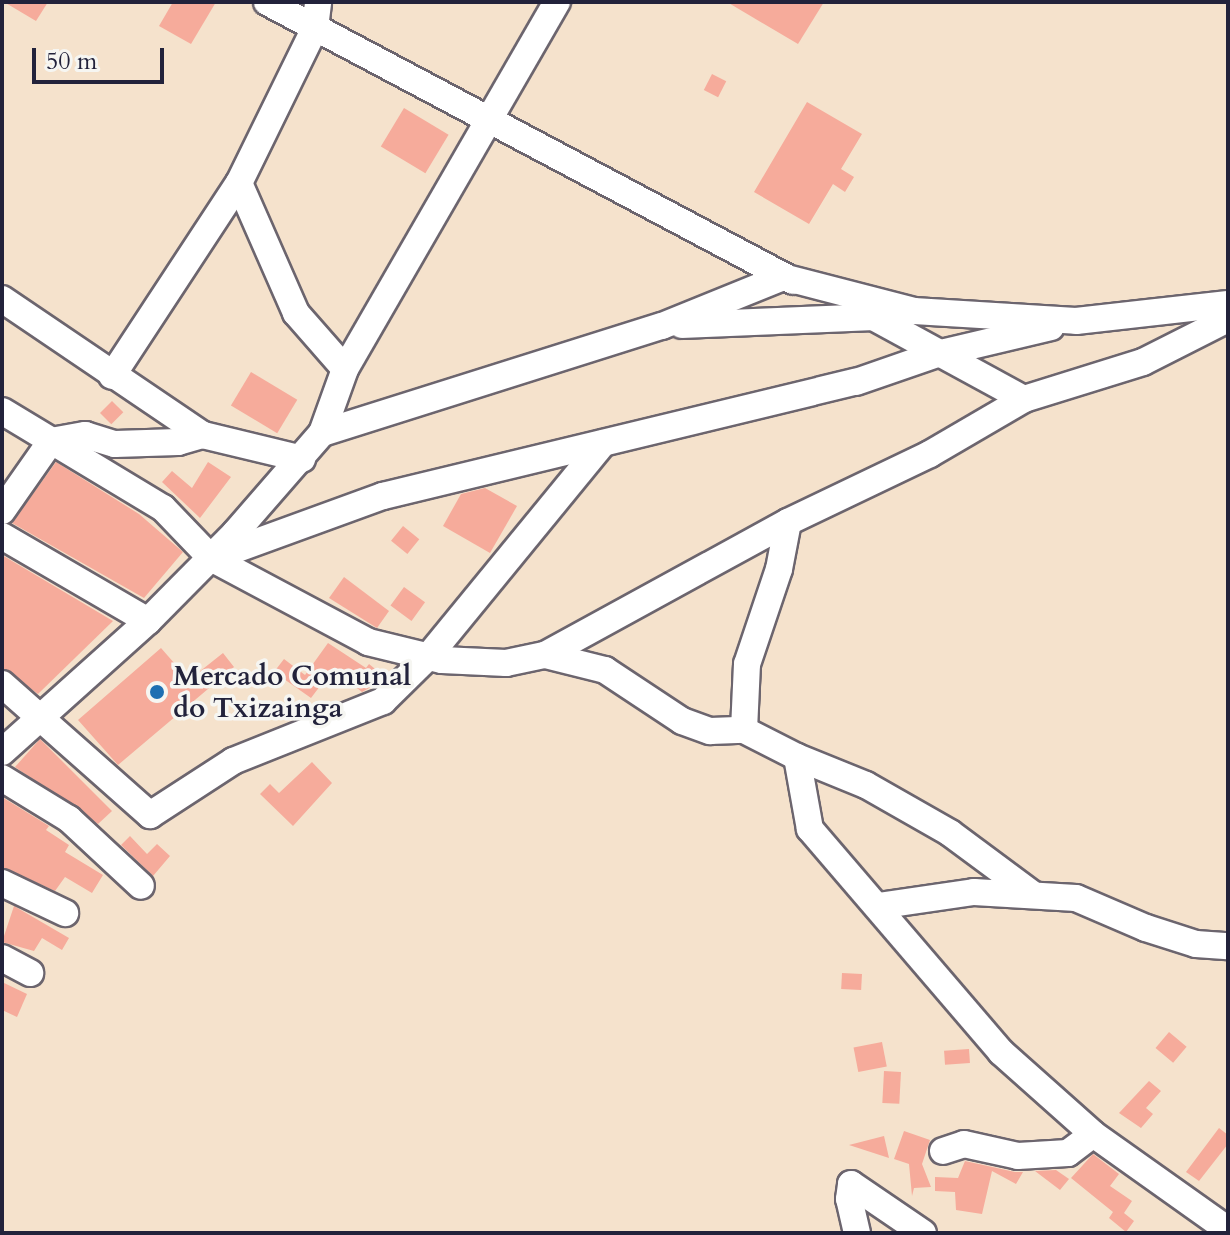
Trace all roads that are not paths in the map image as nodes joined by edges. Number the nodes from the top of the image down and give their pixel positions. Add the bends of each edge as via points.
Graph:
1 (267, 2) edge
2 (557, 2) edge
3 (316, 15) edge
4 (487, 117) junction
5 (239, 183) junction
6 (783, 277) junction
7 (2, 299) edge
8 (1228, 304) edge
9 (914, 311) junction
10 (876, 317) junction
11 (1228, 319) edge
12 (1076, 321) junction
13 (662, 326) junction
14 (937, 354) junction
15 (345, 369) junction
16 (112, 376) junction
17 (1024, 399) junction
18 (2, 411) edge
19 (322, 433) junction
20 (203, 435) junction
21 (51, 441) junction
22 (603, 443) junction
23 (302, 459) junction
24 (2, 511) edge
25 (788, 522) junction
26 (2, 536) edge
27 (211, 558) junction
28 (148, 621) junction
29 (545, 655) junction
30 (428, 657) junction
31 (2, 684) edge
32 (41, 716) junction
33 (744, 730) junction
34 (2, 752) edge
35 (797, 757) junction
36 (2, 778) edge
37 (2, 883) edge
38 (141, 886) dead end
39 (1031, 893) junction
40 (878, 906) junction
41 (65, 913) dead end
42 (1196, 944) junction
43 (1228, 946) edge
44 (1228, 955) edge
45 (2, 958) edge
46 (30, 973) dead end
47 (1093, 1134) junction
48 (943, 1151) dead end
49 (1228, 1230) edge
50 (857, 1233) edge
51 (923, 1233) edge

1 - 3 street
2 - 4 street
3 - 4 street
3 - 5 street
4 - 6 street
4 - 15 street
5 - 15 street via 296,313
5 - 16 street
6 - 9 street
6 - 10 street
6 - 13 street
7 - 16 street
8 - 12 street
9 - 10 street
9 - 12 street
10 - 13 street
10 - 14 street
11 - 17 street via 1143,362
12 - 14 street
13 - 19 street
14 - 17 street
14 - 22 street via 856,382
15 - 19 street
16 - 20 street
17 - 25 street via 930,454
18 - 21 street
19 - 23 street
20 - 21 street via 178,442 115,444 85,435
20 - 23 street
21 - 24 street
21 - 27 street via 163,508
22 - 27 street via 383,496
22 - 30 street
23 - 27 street
25 - 29 street
25 - 33 street via 779,569 747,664
26 - 28 street via 79,576
27 - 28 street
27 - 30 street via 368,642
28 - 32 street
29 - 30 street via 506,663
29 - 33 street via 605,670 682,721 710,731
30 - 32 street via 383,701 233,761 150,815
31 - 32 street
32 - 34 street
33 - 35 street
35 - 39 street via 866,785 950,833
35 - 40 street via 810,829 855,887
36 - 38 street via 69,819
37 - 41 street
39 - 40 street via 974,892
39 - 42 street via 1076,898
40 - 47 street via 1001,1052
42 - 43 street
42 - 44 street
45 - 46 street
47 - 48 street via 1068,1153 1018,1156 964,1144
47 - 49 street
50 - 51 street via 851,1184

